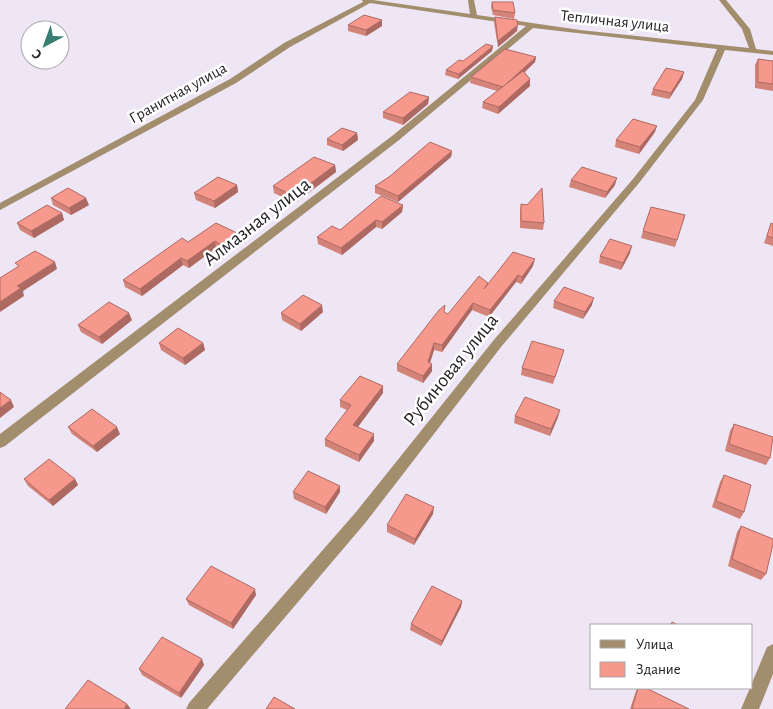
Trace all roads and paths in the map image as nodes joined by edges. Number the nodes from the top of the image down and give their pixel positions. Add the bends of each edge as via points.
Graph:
1 (471, 0) edge
2 (722, 0) edge
3 (367, 1) edge
4 (474, 18) junction
5 (532, 26) junction
6 (722, 47) junction
7 (753, 50) junction
8 (773, 53) edge
9 (0, 207) edge
10 (0, 442) edge
11 (773, 653) edge
12 (196, 709) edge
13 (750, 709) edge

1 - 4 street
2 - 7 street via 746,29
3 - 4 street, Тепличная улица
3 - 9 street, Гранитная улица via 287,45 234,81
4 - 5 street, Тепличная улица
5 - 6 street, Тепличная улица
5 - 10 street, Алмазная улица via 423,116
6 - 7 street, Тепличная улица
6 - 12 street, Рубиновая улица via 698,100 636,180 496,344 360,517
7 - 8 street, Тепличная улица
11 - 13 street

